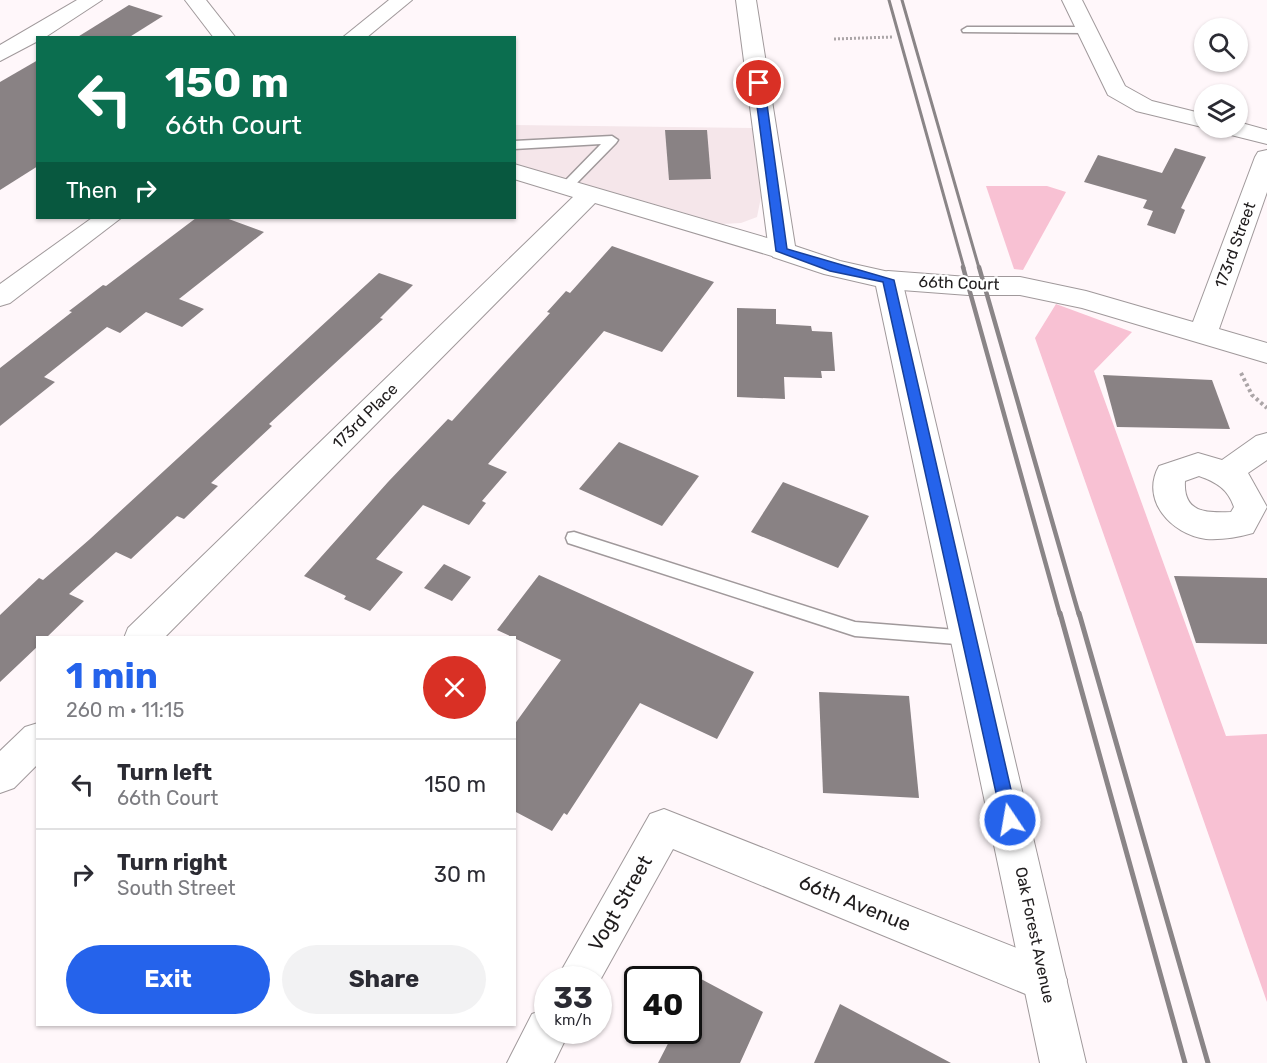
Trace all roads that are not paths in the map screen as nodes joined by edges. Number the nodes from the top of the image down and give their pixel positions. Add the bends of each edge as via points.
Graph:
1 (92, 0) edge
2 (195, 0) edge
3 (402, 0) edge
4 (746, 0) edge
5 (1072, 0) edge
6 (967, 30) dead end
7 (1086, 30) junction
8 (224, 36) edge
9 (355, 36) edge
10 (0, 54) edge
11 (1194, 118) edge
12 (1248, 132) edge
13 (1267, 137) edge
14 (516, 144) edge
15 (1267, 157) edge
16 (516, 172) edge
17 (577, 191) junction
18 (107, 219) edge
19 (782, 251) junction
20 (888, 280) junction
21 (0, 297) edge
22 (1203, 333) junction
23 (1267, 353) edge
24 (1267, 444) edge
25 (1227, 472) dead end
26 (574, 538) dead end
27 (143, 636) edge
28 (969, 638) junction
29 (36, 741) edge
30 (0, 776) edge
31 (664, 827) joint
32 (585, 966) edge
33 (1046, 980) junction
34 (540, 1044) edge
35 (530, 1063) edge
36 (1063, 1063) edge

1 - 10 street
2 - 8 street
3 - 9 street
4 - 19 street
5 - 7 street
6 - 7 lane
7 - 11 street via 1116,90 1144,106
12 - 13 street
14 - 17 lane via 612,140
15 - 22 street, 173rd Street
16 - 17 street, 66th Court
17 - 19 street, 66th Court
17 - 27 street, 173rd Place
18 - 21 street
19 - 20 street, 66th Court
20 - 22 street, 66th Court via 1020,286
20 - 28 street, Oak Forest Avenue
22 - 23 street, 66th Court
24 - 25 street
26 - 28 lane via 855,629
28 - 33 street, Oak Forest Avenue
29 - 30 street
31 - 32 street, Vogt Street
31 - 33 street, 66th Avenue
33 - 36 street, Oak Forest Avenue
34 - 35 street

